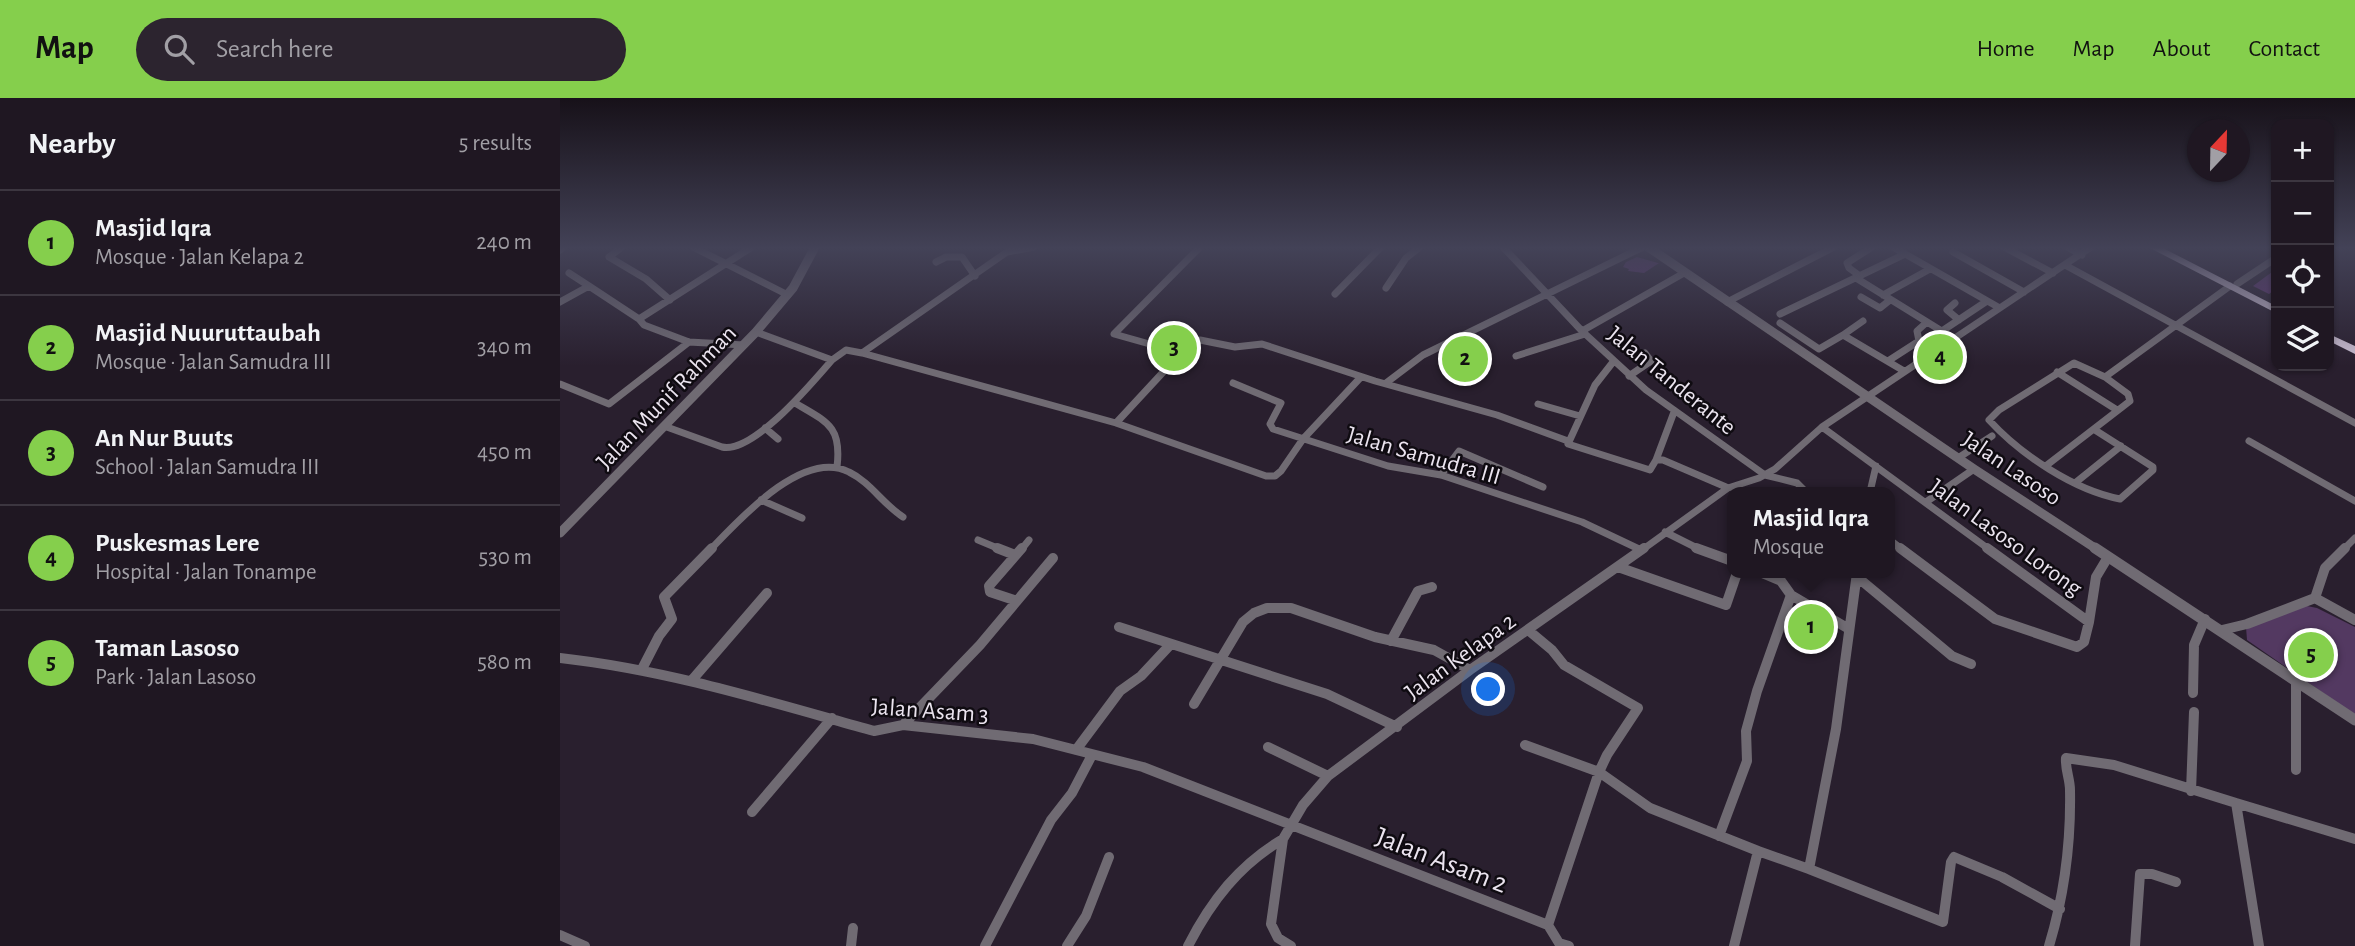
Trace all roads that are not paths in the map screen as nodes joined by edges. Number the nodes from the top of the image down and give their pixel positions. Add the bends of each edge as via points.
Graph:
1 (586, 287) edge
2 (591, 287) edge
3 (655, 287) edge
4 (693, 287) edge
5 (770, 287) edge
6 (793, 287) edge
7 (959, 287) edge
8 (1161, 287) edge
9 (1342, 287) edge
10 (1540, 287) edge
11 (1562, 287) edge
12 (1661, 287) edge
13 (1704, 287) edge
14 (1755, 287) edge
15 (1838, 287) edge
16 (1871, 287) edge
17 (1898, 287) edge
18 (1961, 287) edge
19 (2014, 287) edge
20 (2032, 287) edge
21 (2105, 287) edge
22 (2232, 287) edge
23 (2237, 287) edge
24 (2024, 292) junction
25 (1335, 294) dead end
26 (1547, 294) junction
27 (788, 295) junction
28 (1883, 295) junction
29 (1861, 297) dead end
30 (670, 300) junction
31 (1891, 300) junction
32 (1987, 301) junction
33 (560, 302) edge
34 (1727, 302) junction
35 (1955, 303) dead end
36 (2271, 304) edge
37 (1998, 307) junction
38 (1780, 314) dead end
39 (639, 319) junction
40 (1959, 320) junction
41 (1863, 321) dead end
42 (1780, 323) dead end
43 (1927, 323) junction
44 (2175, 325) junction
45 (1942, 331) junction
46 (756, 332) junction
47 (1584, 332) junction
48 (2334, 334) edge
49 (1843, 335) junction
50 (1953, 338) junction
51 (2334, 340) edge
52 (689, 342) junction
53 (744, 345) junction
54 (2355, 345) edge
55 (2355, 350) edge
56 (1178, 352) junction
57 (862, 353) junction
58 (1645, 354) dead end
59 (1516, 356) dead end
60 (832, 360) junction
61 (1888, 361) junction
62 (1613, 362) junction
63 (1904, 371) junction
64 (2057, 372) junction
65 (1629, 376) junction
66 (1361, 377) junction
67 (2105, 377) junction
68 (1233, 383) dead end
69 (1386, 383) junction
70 (562, 388) edge
71 (1868, 395) junction
72 (795, 403) junction
73 (1538, 404) dead end
74 (2117, 410) junction
75 (1674, 412) junction
76 (1580, 416) junction
77 (1116, 423) junction
78 (2355, 423) edge
79 (664, 426) junction
80 (1822, 427) junction
81 (765, 428) junction
82 (2095, 430) junction
83 (1992, 436) dead end
84 (778, 439) dead end
85 (1303, 439) junction
86 (1568, 441) junction
87 (2249, 441) dead end
88 (2120, 446) junction
89 (1958, 458) junction
90 (1656, 460) junction
91 (2047, 465) junction
92 (1876, 466) junction
93 (837, 467) junction
94 (1974, 469) junction
95 (1441, 475) junction
96 (1765, 475) junction
97 (2075, 483) junction
98 (1726, 486) junction
99 (1543, 487) dead end
100 (1801, 487) edge
101 (1871, 487) edge
102 (761, 500) junction
103 (2355, 500) edge
104 (1926, 502) junction
105 (903, 517) dead end
106 (802, 518) dead end
107 (1665, 532) junction
108 (560, 533) edge
109 (2355, 538) edge
110 (978, 540) dead end
111 (1029, 540) dead end
112 (1895, 544) edge
113 (1639, 549) junction
114 (1015, 555) junction
115 (2108, 557) junction
116 (1053, 558) dead end
117 (1727, 559) edge
118 (1618, 567) junction
119 (1735, 578) edge
120 (1782, 578) edge
121 (1855, 578) edge
122 (1861, 578) edge
123 (1432, 587) dead end
124 (766, 593) dead end
125 (1791, 595) junction
126 (2315, 598) junction
127 (1017, 601) junction
128 (2206, 619) junction
129 (2355, 620) edge
130 (2089, 622) junction
131 (1119, 627) dead end
132 (1849, 629) junction
133 (2222, 629) junction
134 (1528, 630) junction
135 (1391, 641) junction
136 (1170, 645) junction
137 (560, 658) edge
138 (1219, 660) junction
139 (1971, 664) dead end
140 (642, 670) junction
141 (1470, 670) junction
142 (692, 680) junction
143 (2296, 681) junction
144 (2193, 693) dead end
145 (1194, 704) dead end
146 (2194, 712) dead end
147 (832, 718) junction
148 (2355, 720) edge
149 (903, 725) junction
150 (1397, 727) junction
151 (1525, 745) dead end
152 (1268, 747) dead end
153 (1076, 750) junction
154 (1092, 755) junction
155 (2296, 770) dead end
156 (1599, 772) junction
157 (1328, 776) junction
158 (2191, 791) junction
159 (2236, 803) junction
160 (752, 811) dead end
161 (1291, 825) junction
162 (1719, 836) junction
163 (1283, 839) junction
164 (2355, 839) edge
165 (1758, 851) junction
166 (1109, 857) dead end
167 (1809, 869) junction
168 (2176, 882) dead end
169 (2060, 909) junction
170 (1548, 925) junction
171 (853, 928) dead end
172 (560, 934) edge
173 (1562, 945) edge
174 (585, 946) edge
175 (851, 946) edge
176 (985, 946) edge
177 (1067, 946) edge
178 (1188, 946) edge
179 (1291, 946) edge
180 (1734, 946) edge
181 (2049, 946) edge
182 (2135, 946) edge
183 (2259, 946) edge

1 - 33 street
2 - 39 street
3 - 30 street
4 - 30 street
5 - 27 street
6 - 27 street, Jalan Munif Rahman
7 - 57 street
8 - 56 street via 1114,334
9 - 25 street
10 - 26 street, Jalan Tanderante
11 - 26 street
12 - 47 street
13 - 34 street, Jalan Lasoso
14 - 34 street
15 - 38 street
16 - 28 street
17 - 28 street
18 - 32 street
19 - 24 street
20 - 24 street, Jalan Kelapa 2
21 - 44 street
22 - 44 street
23 - 36 highway
24 - 37 street, Jalan Kelapa 2
26 - 47 street, Jalan Tanderante
26 - 69 street via 1423,355
27 - 46 street, Jalan Munif Rahman
28 - 31 street
29 - 31 street via 1880,308
30 - 39 street
31 - 43 street
32 - 37 street
32 - 40 street
34 - 71 street, Jalan Lasoso
35 - 40 street via 1947,310
37 - 50 street, Jalan Kelapa 2
39 - 52 street
40 - 45 street
41 - 49 street
42 - 49 street via 1819,349
43 - 45 street
43 - 61 street via 1917,331 1919,341
44 - 67 street
44 - 78 street
45 - 50 street
46 - 53 street, Jalan Munif Rahman
46 - 60 street
47 - 59 street
47 - 62 street, Jalan Tanderante
48 - 54 highway
49 - 61 street
50 - 63 street, Jalan Kelapa 2
51 - 55 highway
52 - 53 street
52 - 70 street via 609,404
53 - 79 street, Jalan Munif Rahman
56 - 66 street via 1200,340 1235,347 1257,344
56 - 77 street
57 - 60 street via 846,350
57 - 77 street
58 - 65 street via 1651,361
60 - 72 street
61 - 63 street
62 - 65 street, Jalan Tanderante
62 - 76 street
63 - 71 street, Jalan Kelapa 2
64 - 67 street via 2074,363
64 - 74 street
64 - 91 street via 1989,420
65 - 75 street, Jalan Tanderante
66 - 69 street
66 - 85 street
67 - 74 street via 2130,397
68 - 85 street, Jalan Samudra III via 1277,399 1281,405 1270,424 1273,429
69 - 86 street
71 - 80 street, Jalan Kelapa 2
71 - 89 street, Jalan Lasoso
72 - 81 street
72 - 93 street via 839,435
73 - 76 street
74 - 82 street
75 - 90 street
75 - 96 street, Jalan Tanderante
76 - 86 street
77 - 85 street via 1266,476 1281,471
79 - 81 street via 731,449
79 - 108 street, Jalan Munif Rahman
80 - 92 street, Jalan Lasoso Lorong
80 - 96 street, Jalan Kelapa 2
81 - 84 street
82 - 88 street
82 - 91 street
83 - 89 street
85 - 95 street, Jalan Samudra III via 1388,466
86 - 90 street via 1650,470
87 - 103 street
88 - 97 street
88 - 97 street via 2150,463 2153,470 2120,499
89 - 94 street, Jalan Lasoso
90 - 98 street
91 - 97 street
92 - 101 street
92 - 104 street, Jalan Lasoso Lorong
93 - 102 street via 787,481
93 - 105 street via 853,474
94 - 104 street
94 - 115 street, Jalan Lasoso
95 - 99 street via 1459,452
95 - 113 street, Jalan Samudra III via 1582,522
96 - 98 street, Jalan Kelapa 2
96 - 100 street
98 - 107 street, Jalan Kelapa 2
102 - 106 street
102 - 140 street via 664,597 672,619
104 - 130 street, Jalan Lasoso Lorong
107 - 113 street, Jalan Kelapa 2
107 - 117 street
109 - 126 street via 2325,568
110 - 114 street
111 - 114 street
112 - 130 street via 2003,622 2077,647 2084,642
113 - 118 street, Jalan Kelapa 2
114 - 127 street via 989,590
115 - 128 street, Jalan Lasoso
115 - 130 street, Jalan Lasoso Lorong via 2096,577
116 - 127 street
118 - 119 street via 1726,604
118 - 134 street, Jalan Kelapa 2
120 - 125 street
121 - 132 street
122 - 139 street via 1952,656
123 - 135 street via 1418,591
124 - 142 street
125 - 132 street
125 - 162 street via 1757,691 1746,731 1746,761
126 - 129 street
126 - 133 street
127 - 149 street
128 - 133 street, Jalan Lasoso
128 - 144 street via 2192,648
131 - 136 street
132 - 167 street via 1836,729
133 - 143 street, Jalan Lasoso
134 - 141 street, Jalan Kelapa 2
134 - 156 street via 1564,665 1638,708 1627,730 1604,757
135 - 138 street via 1291,608 1273,607 1248,617
135 - 141 street via 1434,650
136 - 138 street
136 - 153 street via 1120,691
137 - 140 street, Jalan Asam 3
138 - 145 street
138 - 150 street via 1327,694
140 - 142 street, Jalan Asam 3
141 - 150 street, Jalan Kelapa 2
142 - 147 street, Jalan Asam 3
143 - 148 street, Jalan Lasoso
143 - 155 street
146 - 158 street
147 - 149 street, Jalan Asam 3 via 874,731
147 - 160 street
149 - 153 street, Jalan Asam 3 via 1033,739
150 - 157 street, Jalan Kelapa 2
151 - 156 street
152 - 157 street
153 - 154 street, Jalan Asam 3
154 - 161 street, Jalan Asam 3 via 1143,767
154 - 176 street via 1051,820
156 - 162 street via 1650,808
156 - 170 street
157 - 161 street, Jalan Kelapa 2
158 - 159 street
158 - 169 street via 2113,765 2066,758 2070,787
159 - 164 street
159 - 183 street
161 - 163 street, Jalan Kelapa 2
161 - 170 street, Jalan Asam 2
162 - 165 street
163 - 178 street via 1257,856 1213,901
163 - 179 street via 1271,924 1273,934
165 - 167 street
165 - 180 street
166 - 177 street via 1086,916
167 - 169 street via 1943,922 1954,857
168 - 182 street via 2140,874
169 - 181 street
170 - 173 street
171 - 175 street
172 - 174 street

